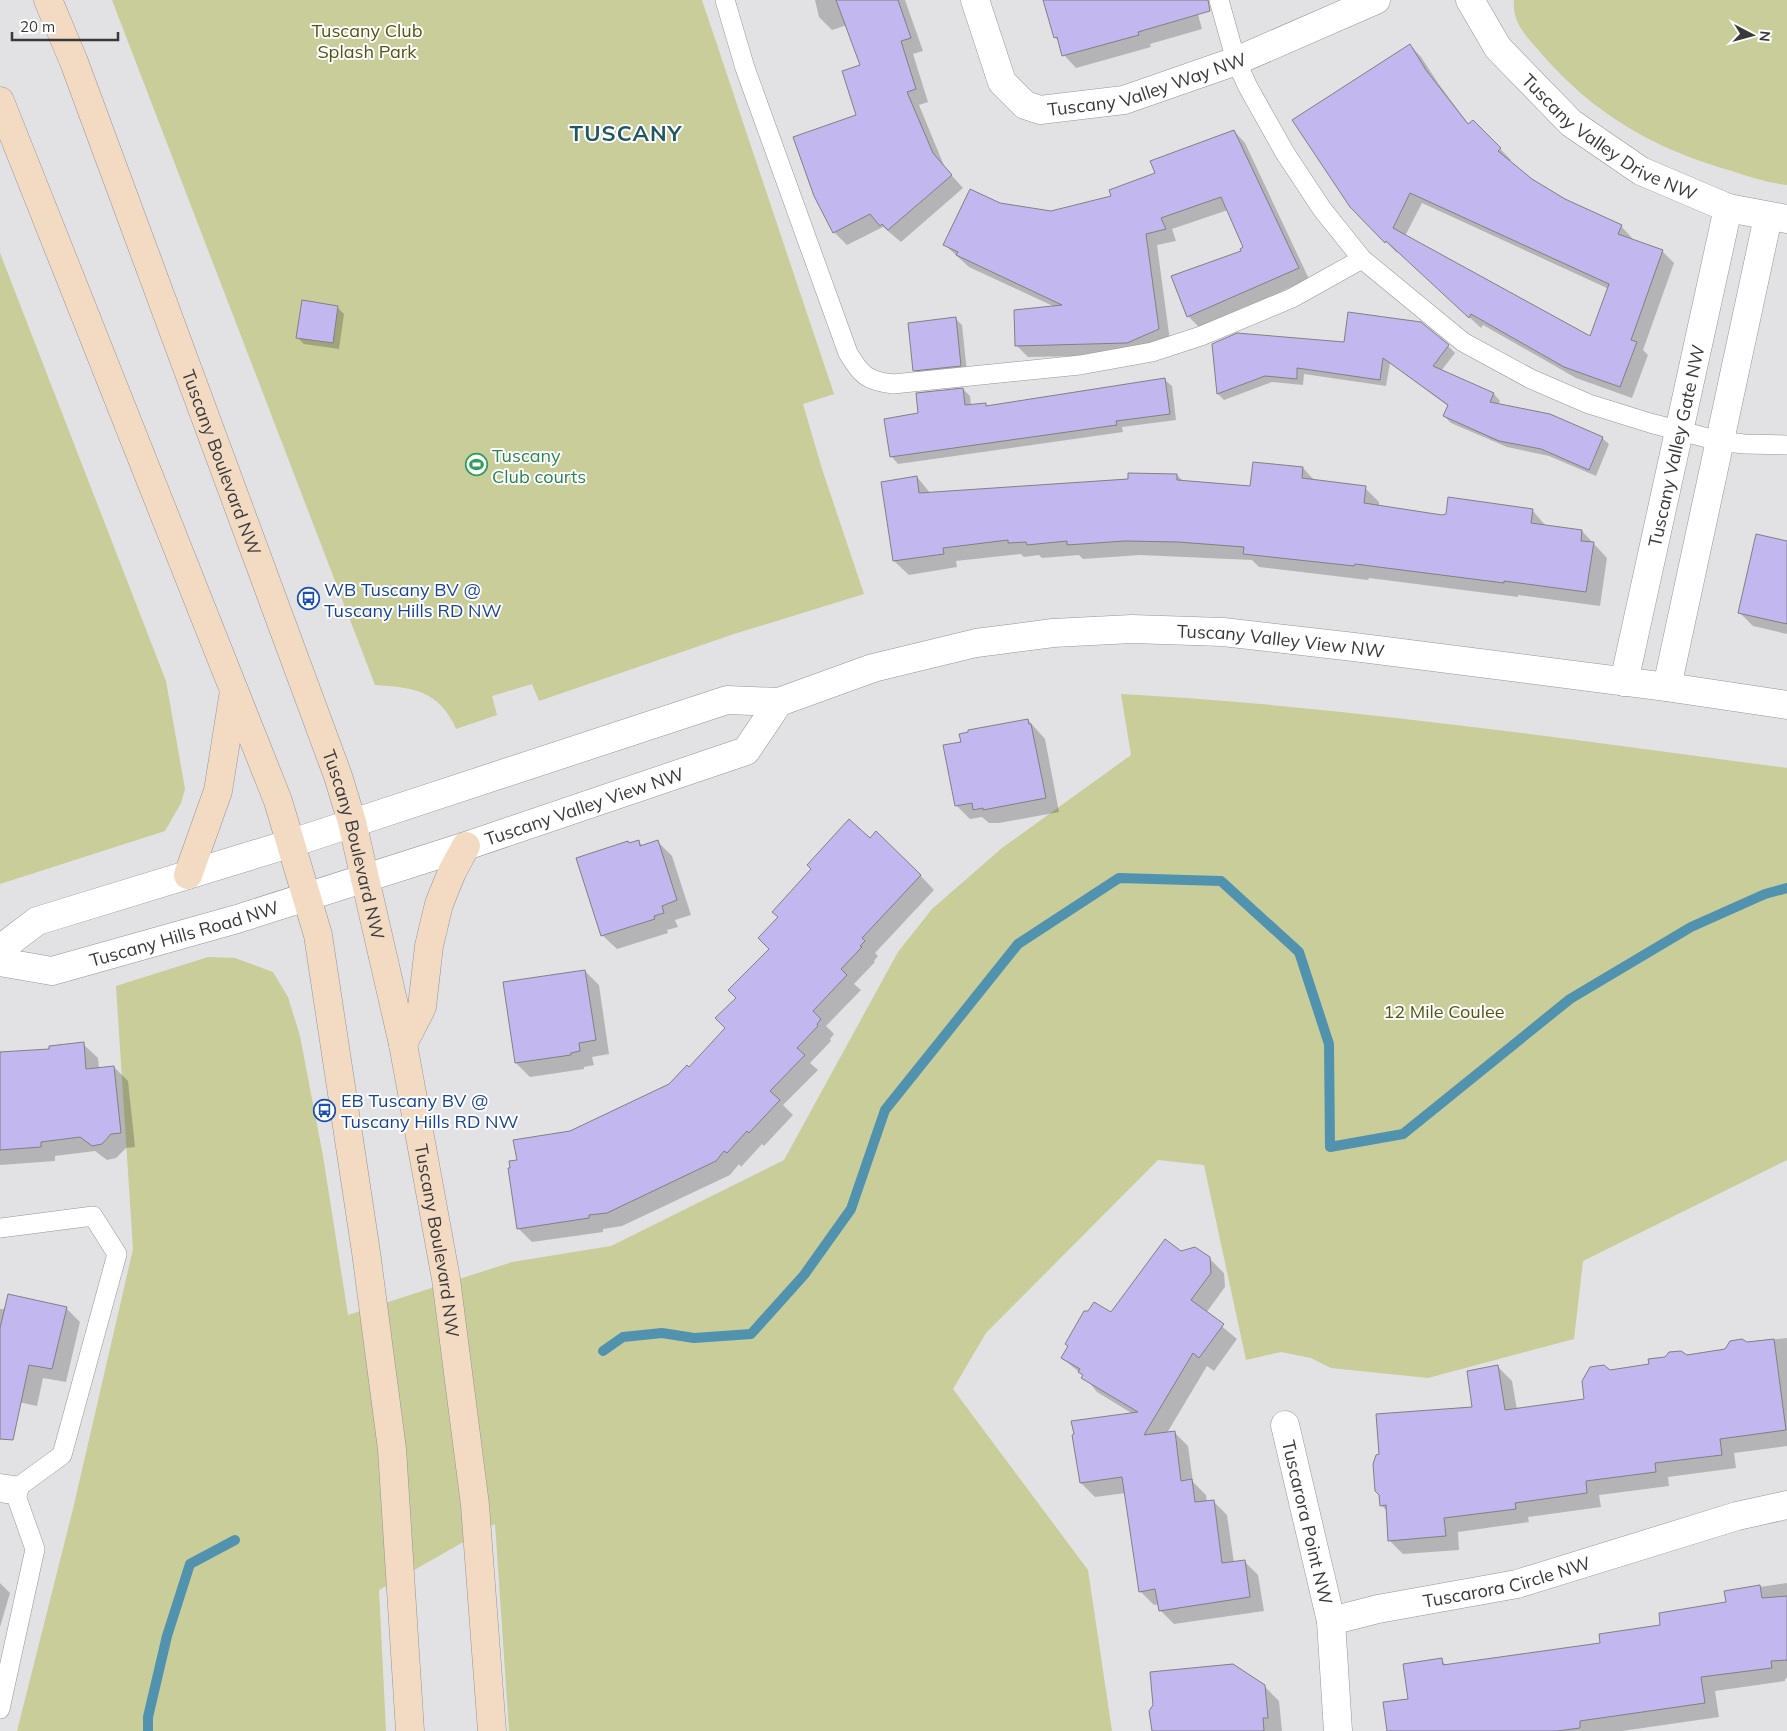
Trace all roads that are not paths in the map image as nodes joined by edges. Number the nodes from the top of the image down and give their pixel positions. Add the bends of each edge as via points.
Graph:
1 (48, 0) edge
2 (725, 0) edge
3 (975, 0) edge
4 (1219, 0) edge
5 (1376, 0) edge
6 (1470, 0) edge
7 (1236, 61) junction
8 (0, 101) edge
9 (1728, 208) junction
10 (1777, 218) edge
11 (1362, 259) junction
12 (1679, 432) junction
13 (1719, 441) junction
14 (1787, 445) edge
15 (1624, 682) junction
16 (1667, 686) junction
17 (235, 689) junction
18 (779, 702) junction
19 (1787, 705) edge
20 (352, 822) junction
21 (292, 843) junction
22 (466, 846) junction
23 (188, 875) junction
24 (366, 877) junction
25 (308, 897) junction
26 (0, 949) edge
27 (0, 962) edge
28 (403, 1044) junction
29 (0, 1228) edge
30 (1285, 1425) dead end
31 (7, 1489) edge
32 (1787, 1505) edge
33 (1331, 1620) junction
34 (0, 1709) edge
35 (410, 1731) edge
36 (492, 1731) edge
37 (1338, 1731) edge

1 - 20 street, Tuscany Boulevard NW via 225,470
2 - 11 lane via 745,68 848,353 866,377 876,382 893,384 1080,365 1152,352 1201,336 1292,298
3 - 7 street, Tuscany Valley Way NW via 1002,82 1025,105 1040,110 1124,100
4 - 7 lane
5 - 7 street, Tuscany Valley Way NW
6 - 9 street, Tuscany Valley Drive NW via 1498,48 1571,123 1641,171
7 - 11 lane via 1285,153 1322,209
8 - 17 street
9 - 10 street, Tuscany Valley Drive NW
9 - 12 street, Tuscany Valley Gate NW
10 - 13 street
11 - 12 lane via 1463,342 1531,379 1589,404
12 - 13 lane
12 - 15 street, Tuscany Valley Gate NW
13 - 14 lane
13 - 16 street
15 - 16 street, Tuscany Valley View NW
15 - 18 street, Tuscany Valley View NW via 1222,632 1132,629 1053,633 976,643 873,668
16 - 19 street, Tuscany Valley View NW
17 - 21 street
17 - 23 street via 218,791
18 - 20 street, Tuscany Valley View NW via 727,700
18 - 22 street, Tuscany Valley View NW via 746,751
20 - 21 street
20 - 24 street, Tuscany Boulevard NW
21 - 23 street
21 - 25 street
22 - 24 street, Tuscany Valley View NW
22 - 28 street via 439,904 429,946 422,1007
23 - 26 street via 37,921
24 - 25 street, Tuscany Hills Road NW
24 - 28 street, Tuscany Boulevard NW
25 - 27 street, Tuscany Hills Road NW via 52,971
25 - 35 street via 318,935 392,1449
28 - 36 street, Tuscany Boulevard NW via 446,1279 472,1486
29 - 31 lane via 93,1216 117,1254 62,1455
30 - 33 street, Tuscarora Point NW
31 - 34 lane via 35,1549
32 - 33 street, Tuscarora Circle NW via 1737,1516 1517,1584
33 - 37 street

